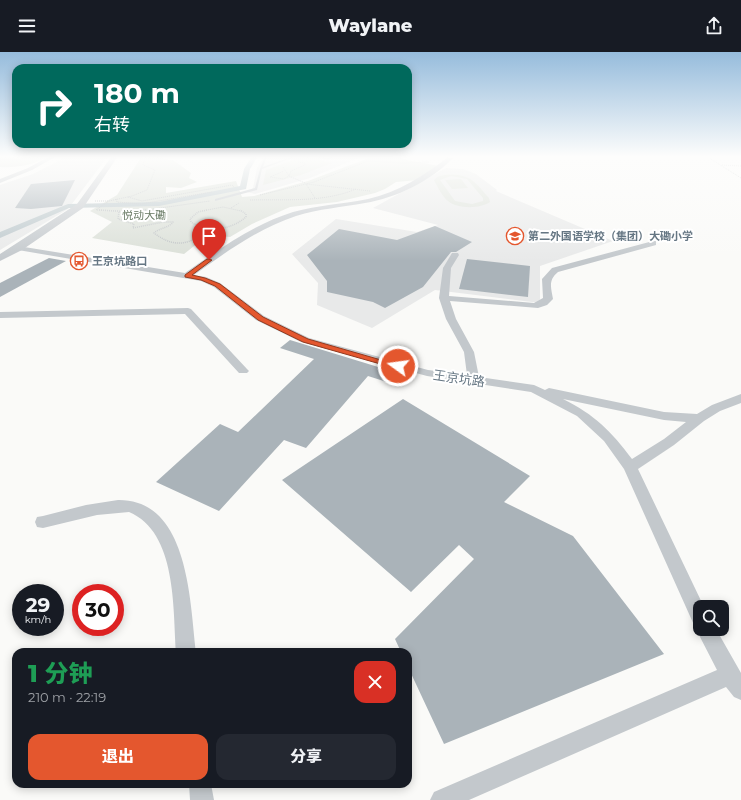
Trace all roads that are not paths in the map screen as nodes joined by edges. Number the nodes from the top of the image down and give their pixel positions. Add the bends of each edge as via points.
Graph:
1 (91, 191) edge
2 (249, 191) edge
3 (399, 191) edge
4 (216, 200) road end
5 (653, 243) dead end
6 (18, 248) junction
7 (455, 254) dead end
8 (0, 258) edge
9 (187, 276) junction
10 (444, 298) junction
11 (0, 315) edge
12 (243, 371) dead end
13 (474, 380) junction
14 (534, 389) junction
15 (741, 398) edge
16 (699, 418) junction
17 (630, 466) junction
18 (43, 522) dead end
19 (693, 603) edge
20 (710, 636) edge
21 (186, 648) edge
22 (736, 682) edge
23 (200, 788) edge
24 (202, 800) edge
25 (442, 800) edge

1 - 6 street via 80,206
2 - 4 lane
3 - 9 street via 285,217 228,248
5 - 10 street via 555,270 547,275 545,280 548,300 544,304 535,306
6 - 8 street
6 - 9 street, 王京坑路
7 - 10 street via 447,268
9 - 13 street, 王京坑路 via 217,285 260,318 305,340 427,373
10 - 13 street via 451,319 469,352
11 - 12 street via 188,311
13 - 14 street, 王京坑路
14 - 16 street via 664,416
14 - 17 street, 王京坑路 via 581,413 609,438
15 - 16 street
16 - 17 street via 669,442
17 - 19 street, 王京坑路
18 - 21 street via 108,507 124,506 131,506 151,517 169,540 176,564
20 - 22 street
22 - 25 street
23 - 24 street

